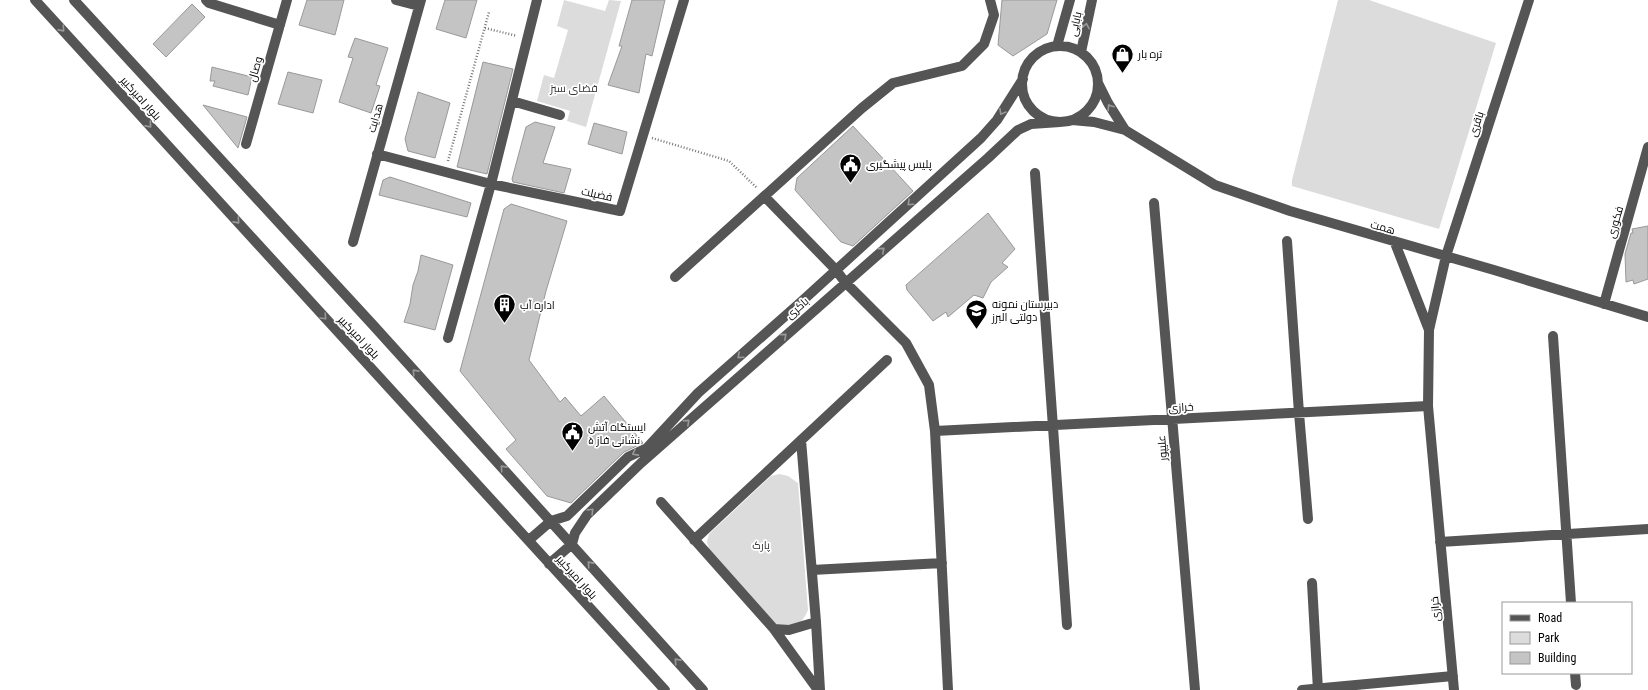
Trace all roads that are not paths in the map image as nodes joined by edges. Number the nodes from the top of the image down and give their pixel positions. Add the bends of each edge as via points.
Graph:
1 (36, 0) edge
2 (74, 0) edge
3 (206, 0) edge
4 (287, 0) edge
5 (396, 0) edge
6 (537, 0) edge
7 (684, 0) edge
8 (990, 0) edge
9 (1070, 0) edge
10 (1092, 0) edge
11 (1529, 0) edge
12 (420, 3) edge
13 (280, 25) junction
14 (1057, 46) junction
15 (1081, 52) junction
16 (1023, 79) junction
17 (1098, 83) junction
18 (512, 101) junction
19 (560, 115) dead end
20 (1072, 120) junction
21 (1060, 122) junction
22 (1125, 130) junction
23 (246, 144) dead end
24 (1648, 147) edge
25 (377, 154) junction
26 (1035, 173) dead end
27 (491, 184) junction
28 (765, 197) junction
29 (1154, 203) dead end
30 (1287, 241) dead end
31 (353, 242) dead end
32 (1395, 243) junction
33 (1446, 256) junction
34 (836, 270) junction
35 (675, 277) dead end
36 (846, 282) junction
37 (1604, 304) junction
38 (1648, 317) edge
39 (1429, 330) junction
40 (1553, 336) dead end
41 (448, 338) dead end
42 (887, 360) dead end
43 (1428, 406) junction
44 (1298, 412) junction
45 (1172, 419) junction
46 (1053, 425) junction
47 (935, 431) junction
48 (801, 440) junction
49 (661, 502) dead end
50 (1308, 519) dead end
51 (551, 521) junction
52 (1648, 529) edge
53 (1568, 534) junction
54 (529, 540) junction
55 (694, 540) junction
56 (1440, 542) junction
57 (572, 544) junction
58 (942, 563) junction
59 (549, 564) junction
60 (812, 570) junction
61 (1312, 583) dead end
62 (1572, 602) edge
63 (816, 622) junction
64 (1067, 625) dead end
65 (774, 629) junction
66 (1575, 674) edge
67 (1453, 676) junction
68 (1576, 684) dead end
69 (1318, 689) edge
70 (665, 690) edge
71 (703, 690) edge
72 (819, 690) edge
73 (948, 690) edge
74 (1195, 690) edge
75 (1302, 690) edge
76 (1454, 690) edge

1 -> 54 street, بلوار امیرکبیر
51 -> 2 street, بلوار امیرکبیر
3 - 13 street
4 - 13 street, وصال
5 - 12 street
6 - 18 street
7 - 27 street, فضیلت via 620,211
8 - 28 street via 994,15 984,44 962,66 893,82
9 - 14 street, بابایی
15 -> 10 street, بابایی
11 - 33 street, باقری
12 - 25 street, هدایت
13 - 23 street, وصال
14 - 15 street via 1070,47
14 - 16 street via 1045,49 1034,56 1026,67
15 - 17 street via 1090,60 1096,71
16 - 21 street via 1023,92 1028,104 1048,120
16 -> 34 street, باکری via 997,120 981,138
17 - 20 street via 1091,106
22 -> 17 street
18 - 19 street
18 - 27 street
20 - 21 street
20 - 22 street via 1094,122
36 -> 21 street, باکری via 1018,130 1030,124
22 - 32 street, همت via 1215,185 1290,212
24 - 37 street, فکوری
25 - 27 street, فضیلت
25 - 31 street, هدایت
26 - 46 street
27 - 41 street
28 - 34 street
28 - 35 street
29 - 45 street, علیپور
30 - 44 street
32 - 33 street, همت
32 - 39 street
33 - 37 street, همت
33 - 39 street, خرازی
34 - 36 street
34 -> 51 street, باکری via 698,393 647,448 628,457 567,516
36 - 47 street via 906,343 929,385
57 -> 36 street, باکری via 587,515 636,468
37 - 38 street, همت
39 - 43 street, خرازی
40 - 53 street
42 - 48 street
43 - 44 street, خرازی
43 - 56 street, خرازی
44 - 45 street, خرازی
44 - 50 street
45 - 46 street, خرازی
45 - 74 street, علیپور
46 - 47 street, خرازی
46 - 64 street
47 - 58 street
48 - 55 street
48 - 60 street
49 - 55 street
51 - 54 street, باکری
51 - 57 street, بلوار امیرکبیر
52 - 53 street
53 - 56 street
53 - 62 street
54 - 59 street, بلوار امیرکبیر
55 - 65 street
56 - 67 street, خرازی
57 - 59 street
71 -> 57 street, بلوار امیرکبیر
58 - 60 street
58 - 73 street
59 - 70 street, بلوار امیرکبیر
60 - 63 street
61 - 69 street
63 - 65 street via 789,630
63 - 72 street
65 - 72 street
66 - 68 street
67 - 69 street
67 - 76 street, خرازی
69 - 75 street

